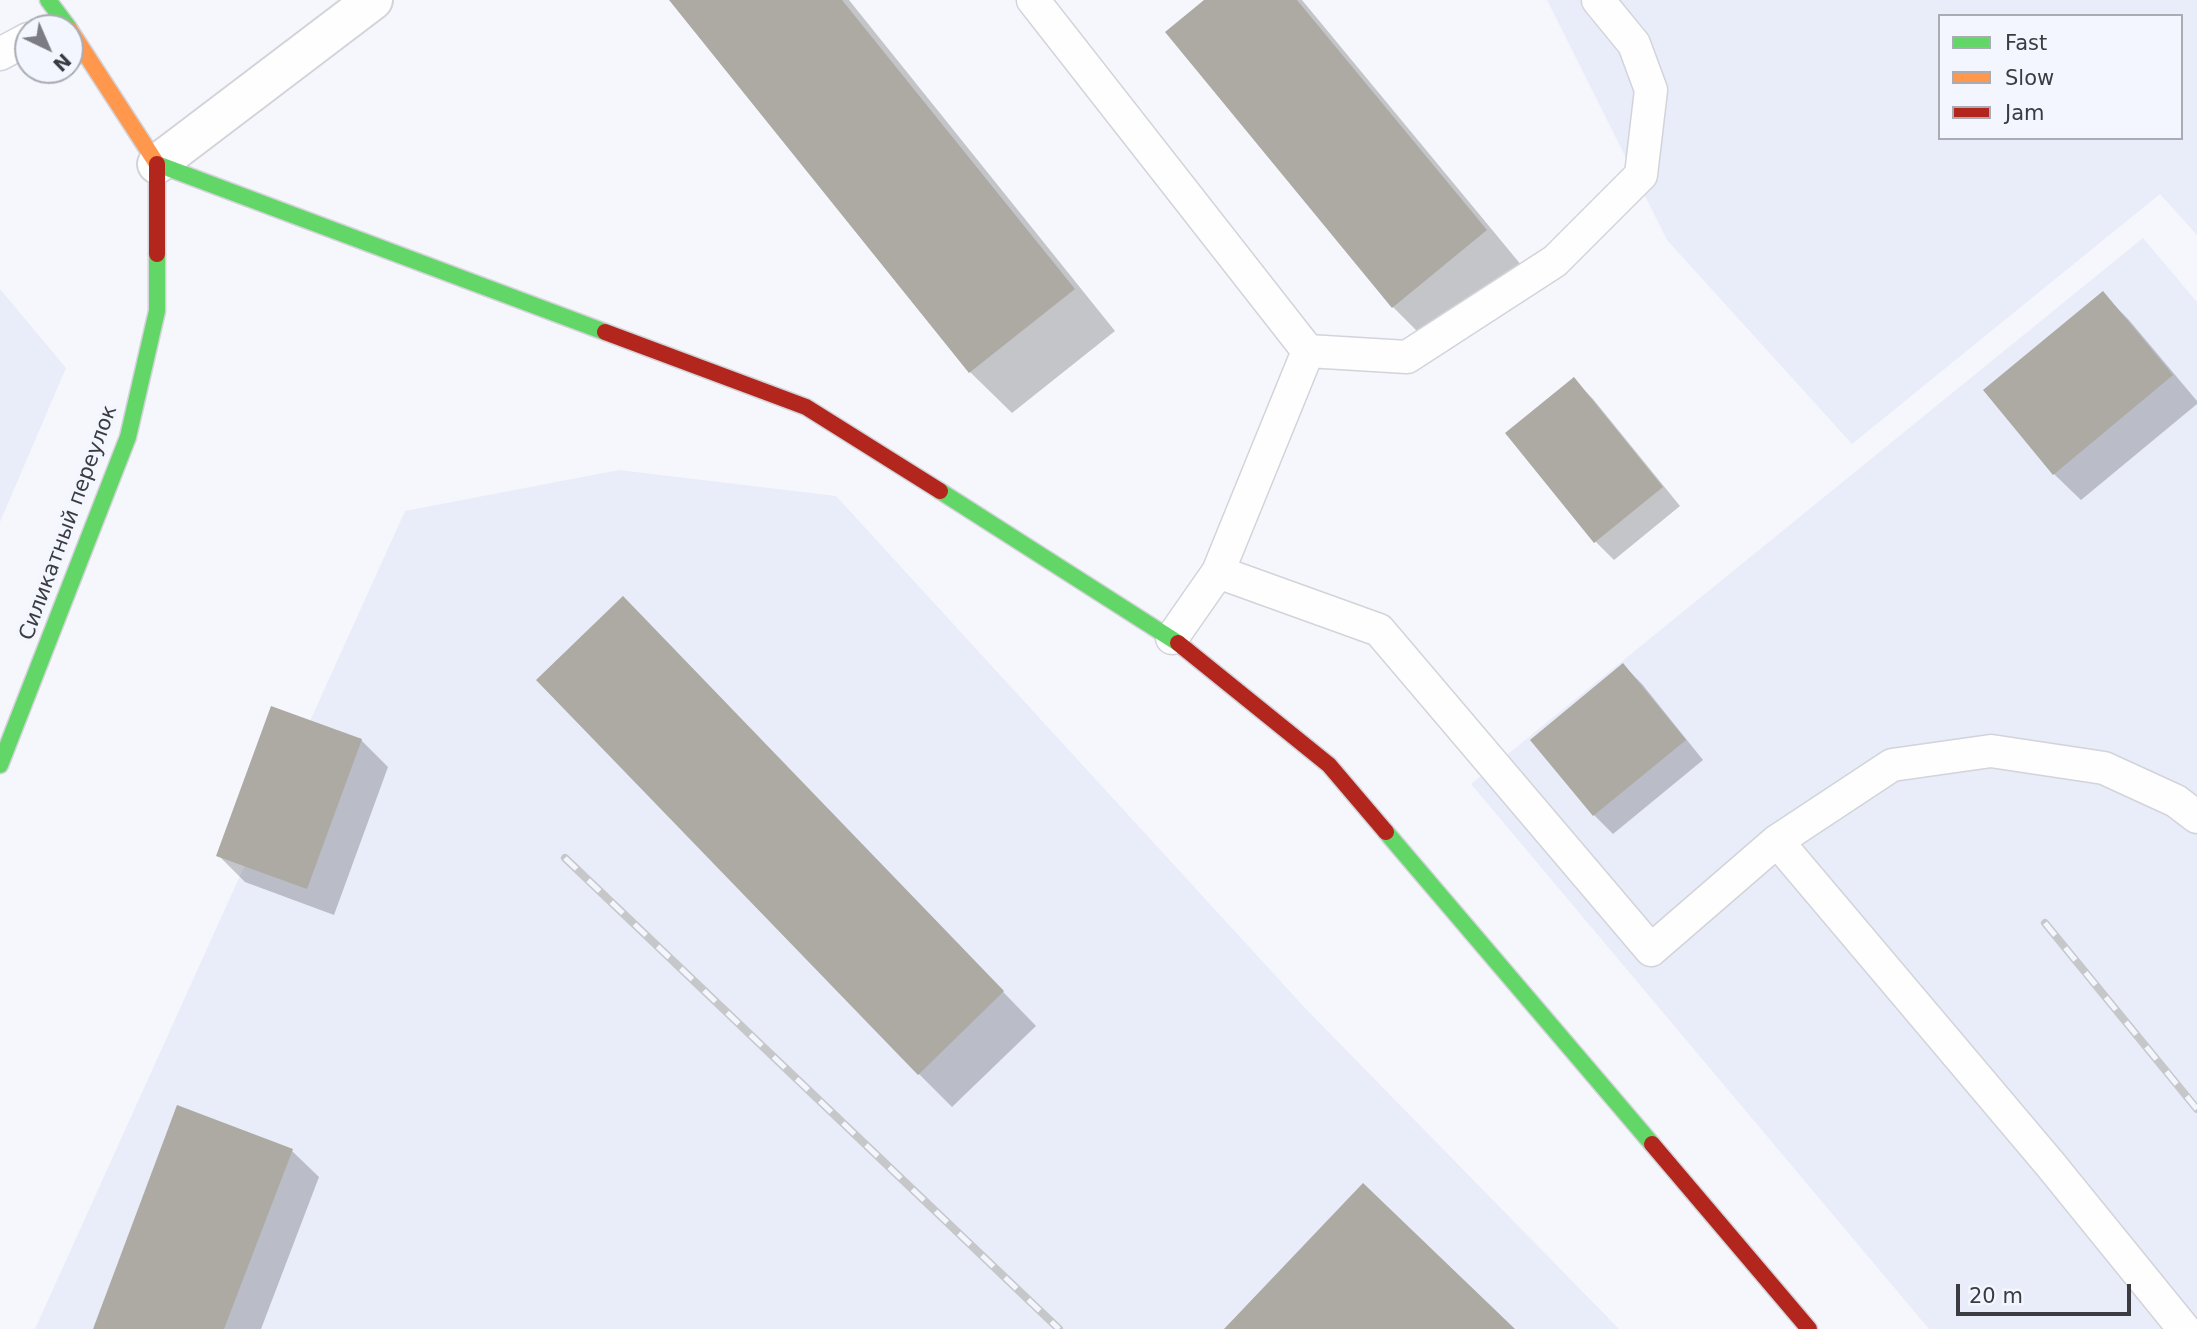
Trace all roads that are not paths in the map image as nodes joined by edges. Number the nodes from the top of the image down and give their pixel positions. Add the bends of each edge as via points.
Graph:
1 (373, 0) edge
2 (1032, 0) edge
3 (1598, 0) edge
4 (84, 56) edge
5 (157, 164) junction
6 (1308, 351) junction
7 (1218, 572) junction
8 (1172, 638) junction
9 (0, 765) edge
10 (2197, 817) edge
11 (1777, 841) junction
12 (1808, 1329) edge
13 (2184, 1329) edge

1 - 5 street
2 - 6 lane
3 - 6 lane via 1634,44 1651,90 1641,176 1555,261 1407,357
4 - 5 street
5 - 8 street via 806,407
5 - 9 street, Силикатный переулок via 157,311 128,437
6 - 7 lane
7 - 8 lane
7 - 11 lane via 1379,630 1651,950
8 - 12 street via 1329,765
10 - 11 lane via 2176,801 2104,768 1991,751 1892,765
11 - 13 lane

